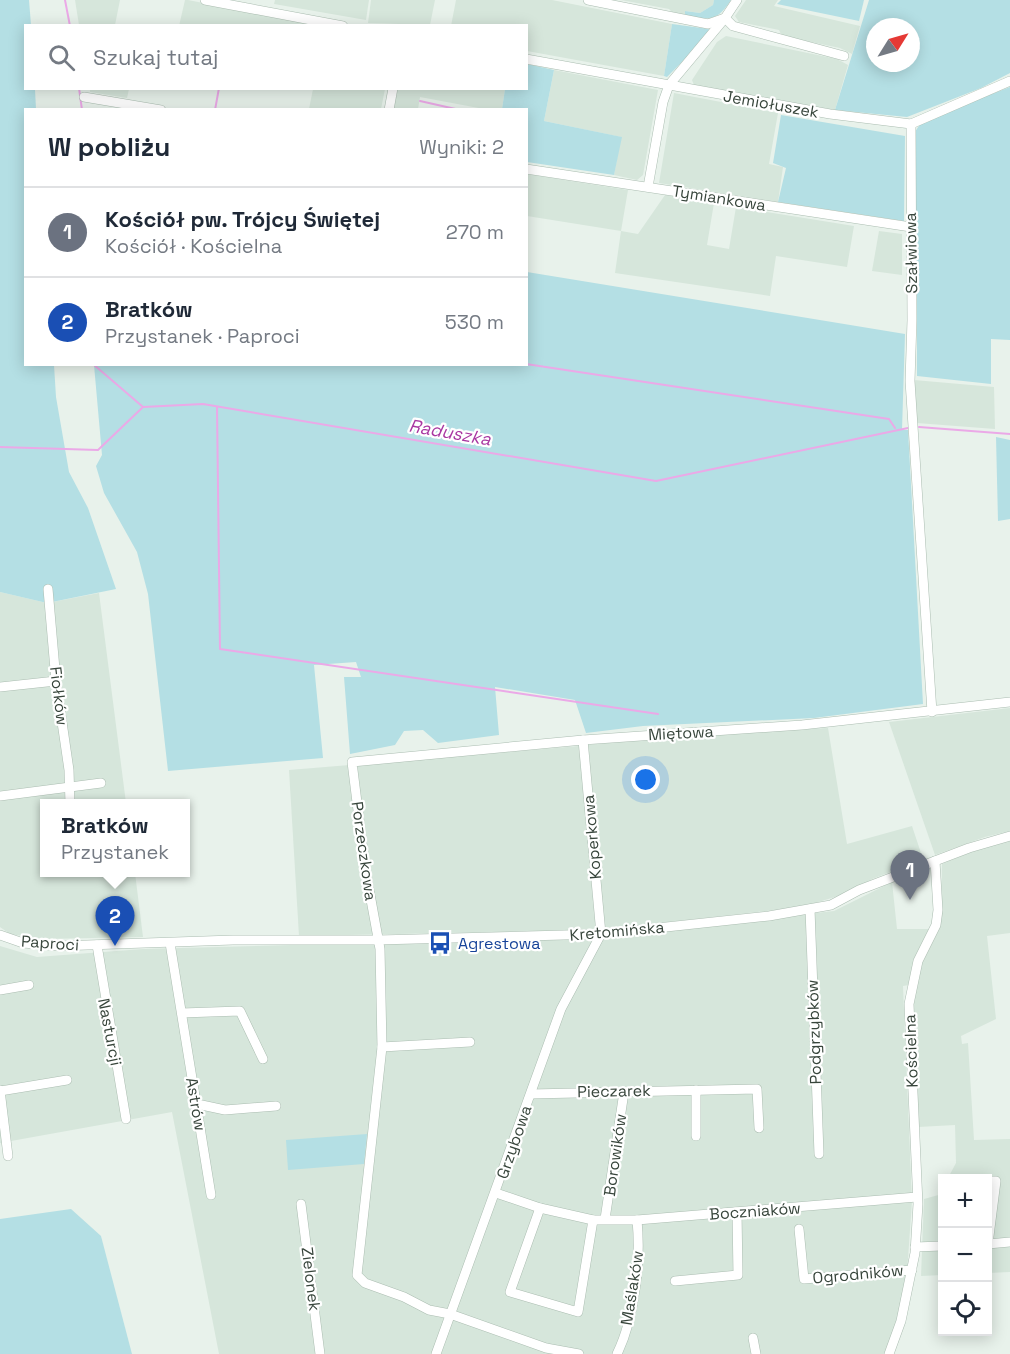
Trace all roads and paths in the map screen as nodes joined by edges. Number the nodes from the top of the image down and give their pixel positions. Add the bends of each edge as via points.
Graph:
1 (205, 0) edge
2 (588, 0) edge
3 (737, 0) edge
4 (725, 18) junction
5 (332, 24) edge
6 (844, 56) dead end
7 (528, 59) edge
8 (1010, 81) edge
9 (669, 85) junction
10 (393, 90) edge
11 (84, 97) dead end
12 (149, 108) edge
13 (389, 108) edge
14 (911, 124) junction
15 (528, 169) edge
16 (648, 187) junction
17 (910, 227) junction
18 (48, 589) dead end
19 (56, 681) junction
20 (0, 687) edge
21 (1010, 702) edge
22 (932, 712) junction
23 (583, 740) junction
24 (352, 762) joint
25 (101, 783) dead end
26 (68, 789) junction
27 (0, 796) edge
28 (69, 799) edge
29 (1010, 836) edge
30 (935, 861) junction
31 (810, 909) junction
32 (601, 934) junction
33 (0, 935) edge
34 (378, 940) junction
35 (170, 943) junction
36 (136, 944) joint
37 (97, 945) junction
38 (29, 985) dead end
39 (0, 990) edge
40 (182, 1013) junction
41 (470, 1042) dead end
42 (382, 1047) junction
43 (263, 1059) dead end
44 (67, 1080) dead end
45 (696, 1090) junction
46 (0, 1091) edge
47 (624, 1092) junction
48 (531, 1094) junction
49 (197, 1104) junction
50 (276, 1106) dead end
51 (126, 1119) dead end
52 (759, 1128) dead end
53 (696, 1136) dead end
54 (819, 1154) dead end
55 (8, 1156) dead end
56 (992, 1181) edge
57 (496, 1193) junction
58 (211, 1195) dead end
59 (917, 1197) junction
60 (302, 1204) dead end
61 (540, 1208) junction
62 (737, 1212) junction
63 (992, 1212) edge
64 (605, 1219) junction
65 (593, 1220) junction
66 (638, 1220) junction
67 (799, 1229) dead end
68 (1010, 1242) edge
69 (992, 1244) edge
70 (938, 1245) edge
71 (915, 1247) junction
72 (912, 1270) junction
73 (675, 1281) dead end
74 (450, 1314) junction
75 (753, 1338) dead end
76 (320, 1354) edge
77 (436, 1354) edge
78 (579, 1354) edge
79 (617, 1354) edge
80 (756, 1354) edge
81 (890, 1354) edge

1 - 5 street
2 - 4 street via 708,24
3 - 4 street
4 - 6 street via 733,26
4 - 9 street
7 - 9 street, Jemiołuszek
8 - 14 street
9 - 14 street, Jemiołuszek via 830,114
9 - 16 street
10 - 13 street
11 - 12 street
14 - 17 street, Szałwiowa
15 - 16 street, Tymiankowa
16 - 17 street, Tymiankowa
17 - 22 street, Szałwiowa via 910,381
18 - 19 street, Fiołków
19 - 20 street
19 - 26 street, Fiołków via 69,770
21 - 22 street, Miętowa
22 - 23 street, Miętowa
23 - 24 street, Miętowa
23 - 32 street, Koperkowa
24 - 34 street, Porzeczkowa
25 - 26 street
26 - 27 street
26 - 28 street, Fiołków
29 - 30 street, Kretomińska
30 - 31 street, Kretomińska via 831,905
30 - 59 street, Kościelna via 936,925 918,961 909,1004
31 - 32 street, Kretomińska
31 - 54 street, Podgrzybków
32 - 34 street, Kretomińska
32 - 48 street, Grzybowa via 561,1009
33 - 37 street, Paproci via 41,946
34 - 35 street, Kretomińska
34 - 42 street
35 - 36 street, Kretomińska
35 - 40 street, Astrów
36 - 37 street, Paproci
37 - 51 street, Nasturcji
38 - 39 street
40 - 43 street via 240,1011
40 - 49 street, Astrów
41 - 42 street
42 - 74 street via 357,1275 365,1283 429,1310
44 - 46 street
45 - 47 street, Pieczarek
45 - 52 street, Pieczarek via 757,1089
45 - 53 street
46 - 55 street
47 - 48 street, Pieczarek
47 - 64 street, Borowików
48 - 57 street, Grzybowa
49 - 50 street via 225,1110
49 - 58 street, Astrów
56 - 63 street via 996,1181
57 - 61 street, Boczniaków
57 - 74 street, Grzybowa
59 - 62 street, Boczniaków
59 - 71 street, Kościelna
60 - 76 street, Zielonek
61 - 65 street, Boczniaków
61 - 65 street via 510,1292 578,1312
62 - 66 street, Boczniaków
62 - 73 street via 738,1275
64 - 65 street, Boczniaków
64 - 66 street, Boczniaków
66 - 79 street, Maślaków via 640,1250 624,1339
67 - 72 street, Ogrodników via 804,1279
68 - 69 street
70 - 71 street
71 - 72 street, Kościelna
72 - 81 street, Kościelna
74 - 77 street, Grzybowa
74 - 78 street via 546,1348
75 - 80 street

